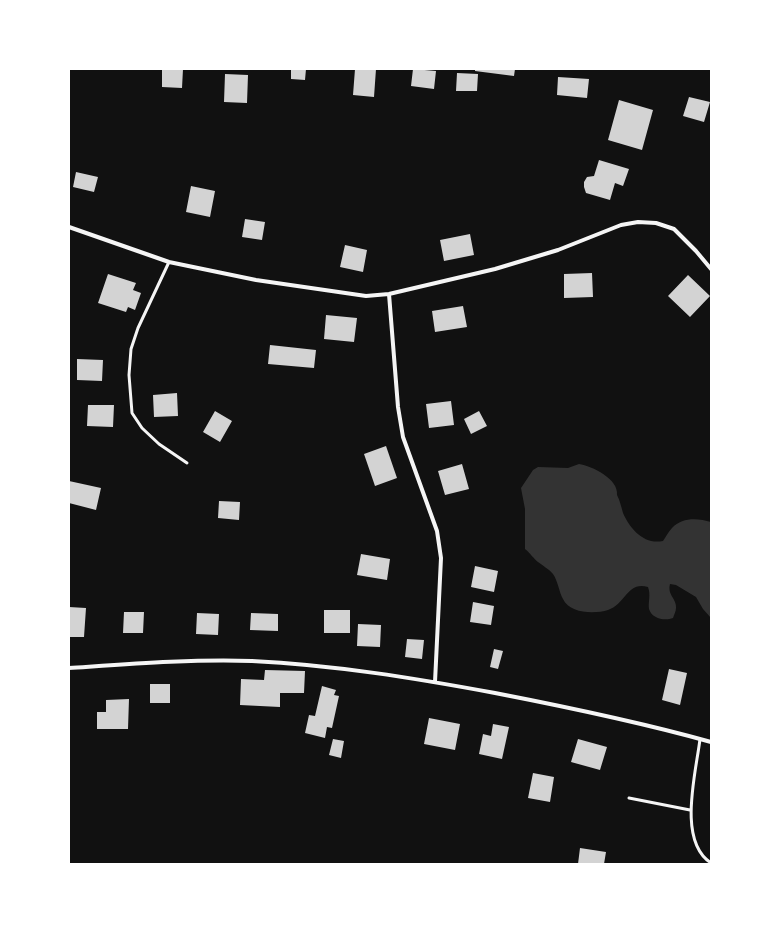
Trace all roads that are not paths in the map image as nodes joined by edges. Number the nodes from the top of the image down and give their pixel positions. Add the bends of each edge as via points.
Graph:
1 (69, 227) edge
2 (169, 262) junction
3 (711, 269) edge
4 (389, 294) junction
5 (187, 463) dead end
6 (69, 668) edge
7 (435, 682) junction
8 (700, 739) junction
9 (711, 742) edge
10 (629, 798) dead end
11 (690, 810) junction
12 (711, 862) edge

1 - 2 street
2 - 4 street via 280,284 366,296
2 - 5 lane via 138,328 131,349 128,375 132,413 142,428 159,444
3 - 4 street via 674,229 656,223 638,222 621,225 558,250 495,269
4 - 7 street via 403,438 440,544
6 - 7 street via 250,661 362,671
7 - 8 street via 574,708
8 - 9 street
8 - 11 lane
10 - 11 lane
11 - 12 lane via 696,844 704,858

